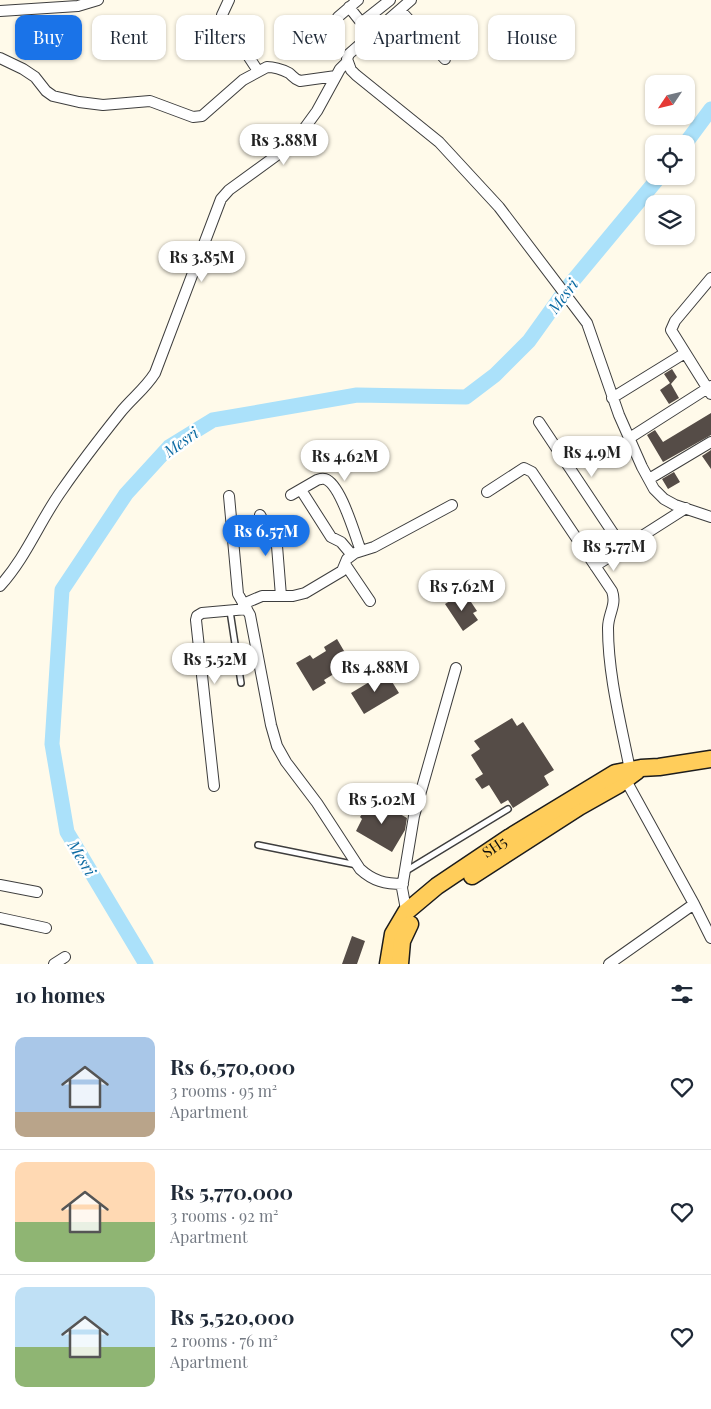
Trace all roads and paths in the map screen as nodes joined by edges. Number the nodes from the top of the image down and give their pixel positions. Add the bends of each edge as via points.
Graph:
1 (98, 0) edge
2 (229, 0) edge
3 (358, 0) edge
4 (390, 0) edge
5 (411, 0) edge
6 (400, 6) edge
7 (349, 7) junction
8 (0, 11) edge
9 (340, 15) edge
10 (355, 15) edge
11 (371, 15) edge
12 (391, 15) edge
13 (355, 49) edge
14 (0, 58) edge
15 (347, 62) junction
16 (258, 71) junction
17 (336, 76) junction
18 (709, 286) edge
19 (685, 354) junction
20 (710, 389) edge
21 (612, 398) junction
22 (539, 422) dead end
23 (628, 439) junction
24 (711, 442) edge
25 (649, 479) junction
26 (301, 490) junction
27 (487, 492) dead end
28 (228, 496) dead end
29 (291, 496) dead end
30 (452, 505) dead end
31 (686, 508) junction
32 (260, 515) dead end
33 (711, 517) edge
34 (623, 548) junction
35 (356, 553) junction
36 (345, 564) junction
37 (595, 566) junction
38 (0, 586) edge
39 (281, 596) junction
40 (370, 601) dead end
41 (245, 607) junction
42 (230, 611) junction
43 (456, 668) dead end
44 (241, 683) dead end
45 (711, 758) edge
46 (630, 772) junction
47 (214, 786) dead end
48 (508, 809) dead end
49 (258, 845) dead end
50 (358, 866) junction
51 (404, 872) junction
52 (403, 884) junction
53 (0, 885) edge
54 (37, 892) dead end
55 (694, 904) junction
56 (0, 918) edge
57 (408, 918) junction
58 (46, 928) dead end
59 (711, 938) edge
60 (65, 957) dead end
61 (54, 964) edge
62 (388, 964) edge
63 (400, 964) edge
64 (609, 964) edge

1 - 8 street via 78,6
2 - 16 street via 222,15 223,24
3 - 7 street
4 - 11 street
5 - 6 street
6 - 12 street
7 - 9 street
7 - 10 street
13 - 15 street
14 - 16 street via 35,77 53,96 103,105 150,100 193,117 206,114 243,80
15 - 17 street
15 - 21 street via 367,85 438,142 499,207 584,319
16 - 17 street via 271,67 298,81
17 - 38 street via 317,111 300,133 284,150 225,194 155,373 61,491 25,555
18 - 19 street via 672,326 672,333
19 - 20 street
19 - 21 street
20 - 23 street
21 - 23 street
22 - 34 street
23 - 25 street
24 - 25 street
25 - 31 street via 664,499
26 - 29 street
26 - 35 street via 331,537
26 - 35 street via 322,479 331,483 345,505
27 - 37 street via 528,468
28 - 41 street via 238,594
30 - 35 street via 374,547
31 - 33 street
31 - 34 street
32 - 39 street via 277,546
34 - 37 street
35 - 36 street
36 - 39 street via 339,574 305,593
36 - 40 street
37 - 46 street via 614,598 608,640
39 - 41 street via 262,596
41 - 42 street
41 - 50 street via 253,629 277,746
42 - 44 lane
42 - 47 street via 202,613 196,620
43 - 51 street via 414,816
45 - 46 main road, SH5
46 - 55 street
46 - 57 main road, SH5 via 435,900 416,916
48 - 51 lane
49 - 50 lane
50 - 52 street via 367,876 380,882
51 - 52 street
52 - 57 street
53 - 54 street
55 - 59 street
55 - 64 street
56 - 58 street
57 - 62 main road via 393,934
57 - 63 main road, SH5
60 - 61 street

